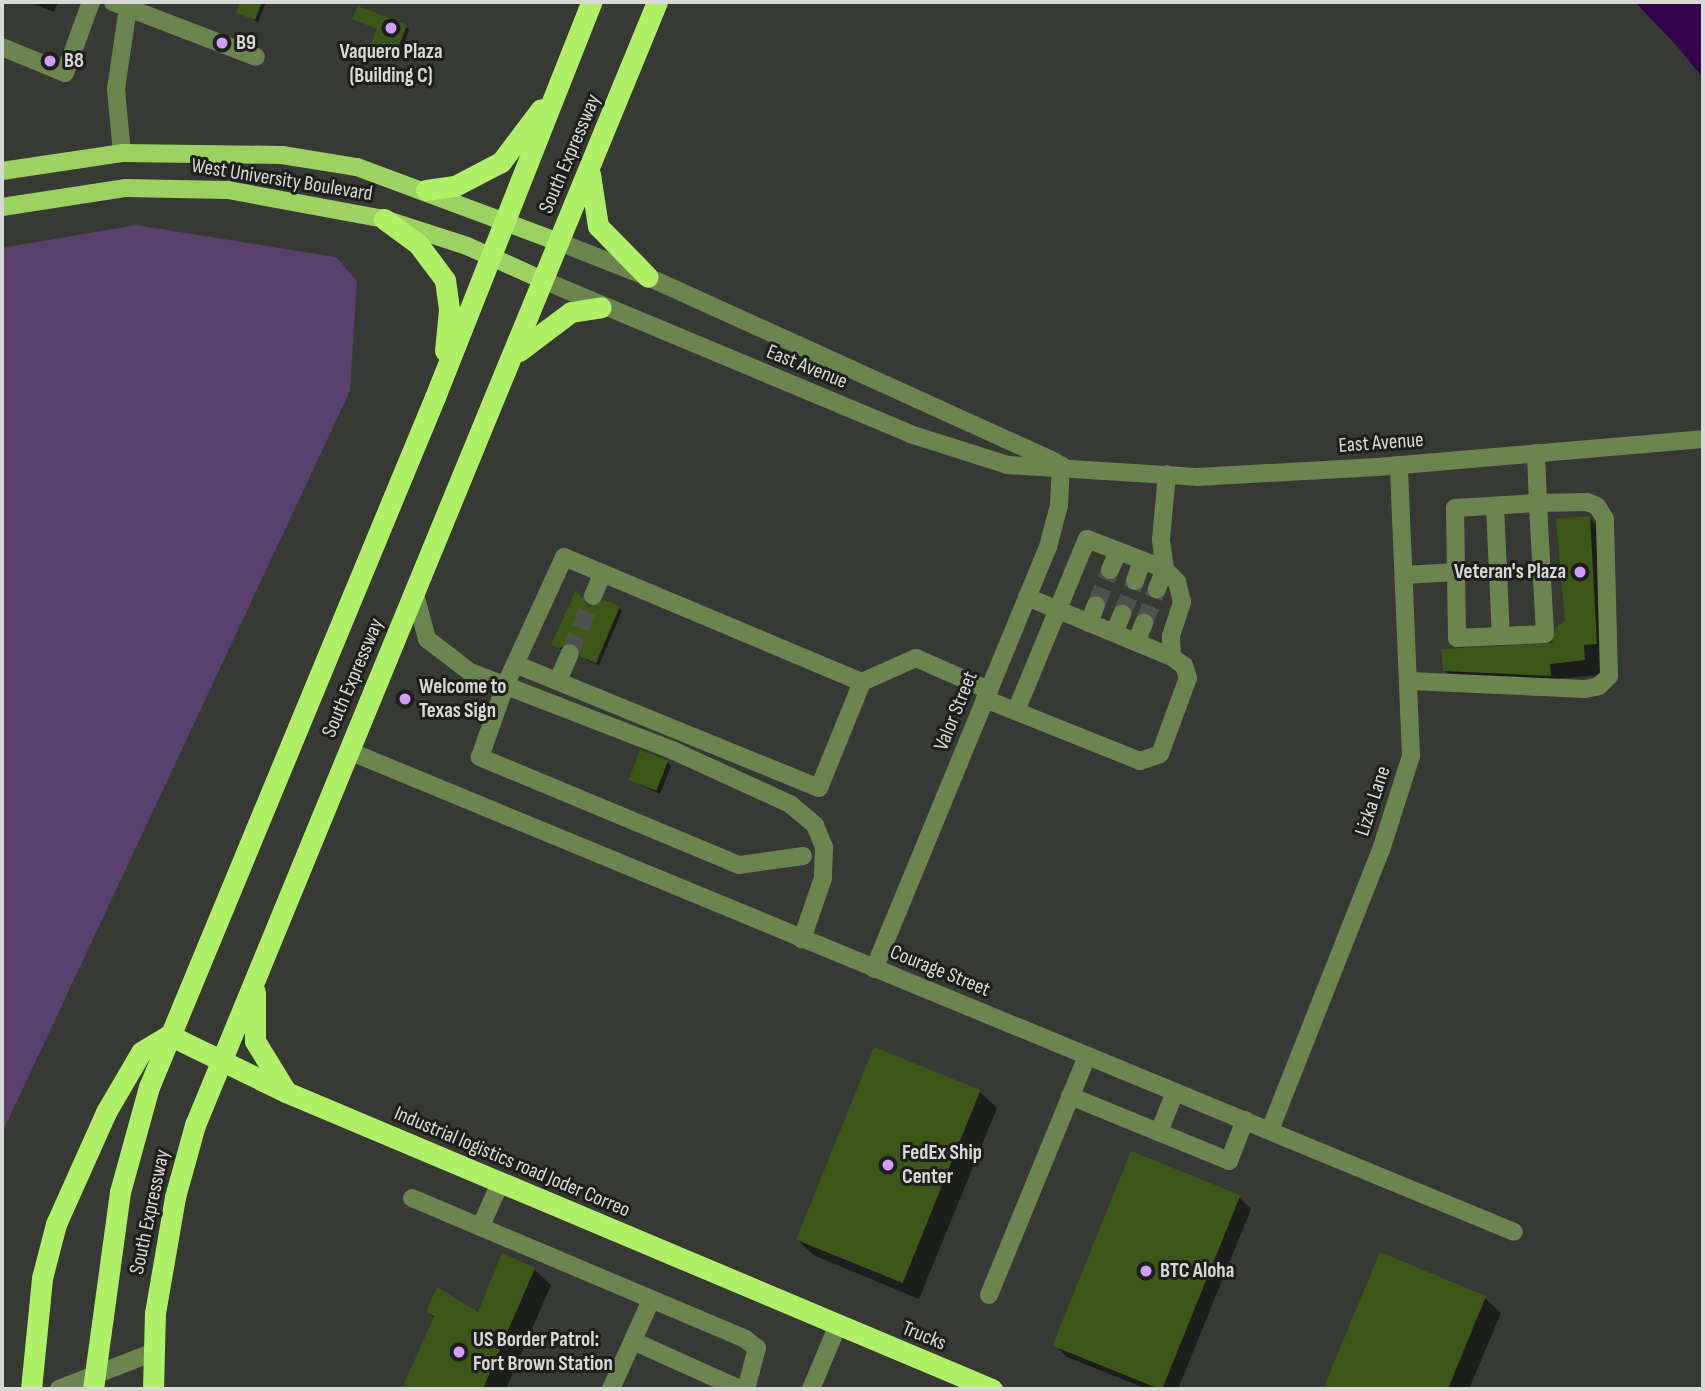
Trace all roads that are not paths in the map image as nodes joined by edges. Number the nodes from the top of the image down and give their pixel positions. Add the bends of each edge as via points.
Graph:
1 (91, 2) edge
2 (591, 2) edge
3 (657, 2) edge
4 (120, 5) edge
5 (2, 47) edge
6 (256, 57) dead end
7 (558, 85) junction
8 (122, 153) junction
9 (590, 169) junction
10 (2, 171) edge
11 (426, 190) junction
12 (2, 207) edge
13 (384, 219) junction
14 (504, 222) junction
15 (559, 242) junction
16 (491, 256) junction
17 (648, 278) junction
18 (545, 281) junction
19 (601, 307) junction
20 (515, 355) junction
21 (435, 397) junction
22 (1703, 439) edge
23 (1536, 453) junction
24 (1061, 465) junction
25 (1399, 465) junction
26 (1167, 474) junction
27 (1538, 503) junction
28 (1494, 506) junction
29 (1118, 551) junction
30 (1142, 561) junction
31 (1165, 569) junction
32 (1110, 570) tunnel mouth
33 (1456, 572) junction
34 (603, 573) junction
35 (1405, 575) junction
36 (1135, 581) tunnel mouth
37 (1157, 589) tunnel mouth
38 (415, 594) junction
39 (593, 596) tunnel mouth
40 (1027, 597) junction
41 (1096, 605) tunnel mouth
42 (1058, 610) junction
43 (1122, 614) tunnel mouth
44 (1089, 623) junction
45 (1144, 623) tunnel mouth
46 (1114, 633) junction
47 (1501, 636) junction
48 (1136, 642) junction
49 (570, 653) tunnel mouth
50 (1172, 657) junction
51 (515, 664) junction
52 (558, 681) junction
53 (1410, 681) junction
54 (862, 682) junction
55 (505, 686) junction
56 (987, 694) junction
57 (1016, 711) junction
58 (349, 751) junction
59 (803, 856) dead end
60 (802, 939) junction
61 (261, 960) junction
62 (874, 969) junction
63 (169, 1035) junction
64 (1087, 1056) junction
65 (219, 1062) junction
66 (286, 1092) junction
67 (1175, 1092) junction
68 (1070, 1096) junction
69 (1245, 1120) junction
70 (1270, 1130) junction
71 (1159, 1132) junction
72 (500, 1183) junction
73 (412, 1198) dead end
74 (481, 1226) junction
75 (1514, 1232) dead end
76 (989, 1295) dead end
77 (651, 1300) junction
78 (837, 1327) junction
79 (633, 1341) junction
80 (154, 1352) junction
81 (94, 1382) edge
82 (31, 1389) edge
83 (59, 1389) edge
84 (153, 1389) edge
85 (611, 1389) edge
86 (740, 1389) edge
87 (746, 1389) edge
88 (811, 1389) edge
89 (992, 1389) edge

1 - 5 street via 65,74
2 - 7 highway, South Expressway
3 - 9 highway, South Expressway
4 - 6 street
4 - 8 street via 116,89
7 - 11 highway via 501,162 455,186
7 - 14 highway, South Expressway
8 - 10 main road, West University Boulevard
8 - 11 main road, West University Boulevard via 282,155 357,167
9 - 15 highway, South Expressway
9 - 17 highway via 598,226
11 - 14 main road, West University Boulevard
12 - 13 main road, West University Boulevard via 125,188 179,187 228,190
13 - 16 main road, West University Boulevard
13 - 21 highway via 418,244 445,280 448,335
14 - 15 main road, West University Boulevard
14 - 16 highway, South Expressway
15 - 17 street, East Avenue
15 - 18 highway, South Expressway
16 - 18 main road, West University Boulevard
16 - 21 highway, South Expressway
17 - 24 street, East Avenue
18 - 19 street, East Avenue
18 - 20 highway, South Expressway
19 - 20 highway via 571,312 535,335
19 - 24 street, East Avenue via 910,434 1008,465
20 - 38 highway, South Expressway
21 - 63 highway, South Expressway
22 - 23 street, East Avenue
23 - 25 street, East Avenue
23 - 27 street
24 - 26 street, East Avenue
24 - 40 street, Valor Street via 1055,522
25 - 26 street, East Avenue via 1197,477
25 - 35 street, Lizka Lane
26 - 31 street via 1161,540
27 - 28 street
27 - 47 street via 1545,635
27 - 53 street via 1587,502 1597,506 1605,519 1609,676 1599,686 1586,689
28 - 33 street via 1455,508
28 - 47 street
29 - 30 street
29 - 32 street
29 - 42 street via 1087,538
30 - 31 street
30 - 36 street
31 - 37 street
31 - 50 street via 1177,582 1182,602 1171,636
33 - 35 street
33 - 47 street via 1457,638
34 - 39 street
34 - 51 street via 564,557
34 - 54 street
35 - 53 street, Lizka Lane
38 - 55 street via 427,639 470,672
38 - 58 highway, South Expressway
40 - 42 street
40 - 56 street, Valor Street
41 - 44 street
42 - 44 street
42 - 57 street
43 - 46 street
44 - 46 street
45 - 48 street
46 - 48 street
48 - 50 street
49 - 52 street
50 - 57 street via 1184,666 1188,678 1167,746 1152,758 1140,761
51 - 52 street
51 - 55 street
52 - 54 street via 819,788
53 - 70 street, Lizka Lane via 1411,756 1381,850
54 - 56 street via 916,658
55 - 59 street via 480,757 739,865
55 - 60 street via 672,750 790,804 815,824 824,847 823,878
56 - 57 street
56 - 62 street, Valor Street
58 - 60 street, Courage Street
58 - 61 highway, South Expressway
60 - 62 street, Courage Street
61 - 65 highway, South Expressway
61 - 66 highway via 253,1009 255,1041
62 - 64 street, Courage Street
63 - 65 highway, Industrial logistics road Joder Correo
63 - 81 highway, South Expressway via 120,1192
63 - 82 highway via 141,1052 100,1123 55,1224 42,1278
64 - 67 street, Courage Street
64 - 68 street
65 - 66 highway, Industrial logistics road Joder Correo
65 - 80 highway, South Expressway via 175,1197 155,1313
66 - 72 highway, Industrial logistics road Joder Correo
67 - 69 street, Courage Street
67 - 71 street
68 - 71 street
68 - 76 street
69 - 70 street, Courage Street
69 - 71 street via 1229,1161
70 - 75 street, Courage Street
72 - 74 street
72 - 78 highway, Industrial logistics road Joder Correo
73 - 74 street
74 - 77 street
77 - 79 street
77 - 87 street via 757,1348 758,1360
78 - 88 street
78 - 89 highway, Trucks
79 - 85 street
79 - 86 street
80 - 81 street
80 - 84 highway, South Expressway
81 - 83 street

